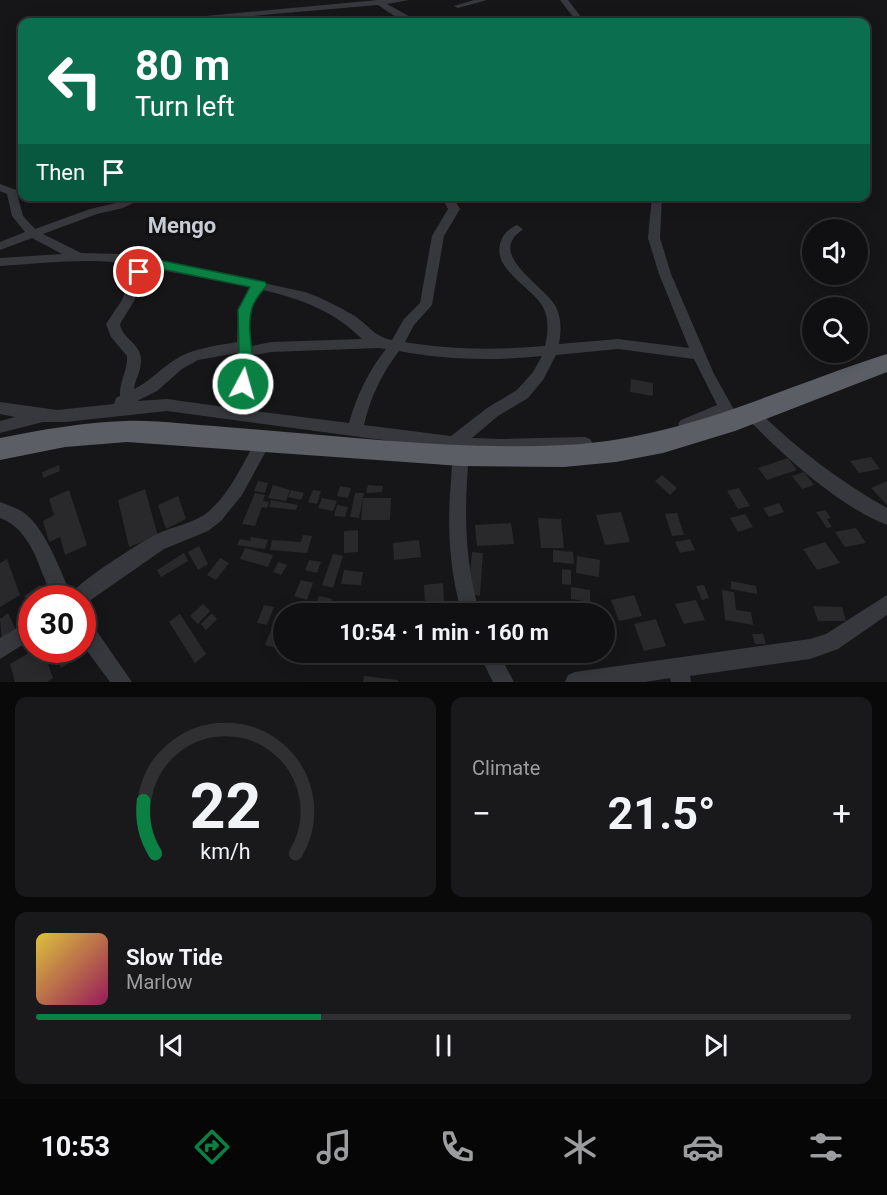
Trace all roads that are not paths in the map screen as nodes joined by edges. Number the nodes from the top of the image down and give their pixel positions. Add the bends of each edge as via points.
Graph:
1 (405, 0) edge
2 (448, 0) edge
3 (483, 0) edge
4 (564, 0) edge
5 (379, 2) edge
6 (217, 18) edge
7 (405, 18) edge
8 (578, 18) edge
9 (0, 187) edge
10 (128, 201) edge
11 (449, 201) edge
12 (656, 201) edge
13 (517, 229) dead end
14 (31, 233) junction
15 (0, 246) edge
16 (80, 257) junction
17 (0, 262) edge
18 (149, 262) junction
19 (261, 285) junction
20 (380, 343) junction
21 (396, 346) junction
22 (245, 349) junction
23 (552, 351) junction
24 (700, 355) junction
25 (887, 363) edge
26 (128, 399) junction
27 (0, 408) edge
28 (108, 408) junction
29 (738, 415) junction
30 (44, 416) junction
31 (250, 417) junction
32 (0, 427) edge
33 (356, 431) junction
34 (264, 440) junction
35 (0, 449) edge
36 (458, 449) junction
37 (0, 510) edge
38 (887, 517) edge
39 (57, 585) edge
40 (96, 586) edge
41 (469, 603) edge
42 (887, 604) edge
43 (18, 636) edge
44 (96, 646) edge
45 (0, 648) edge
46 (493, 663) edge
47 (680, 674) edge
48 (122, 682) edge
49 (504, 682) edge
50 (576, 682) edge

1 - 5 street
2 - 3 street via 461,7
4 - 8 street
5 - 6 street via 300,13
5 - 7 street
9 - 14 street via 12,192 15,211
10 - 14 street
11 - 21 street via 454,209 438,236 426,305 409,322
12 - 24 street via 657,252
13 - 23 street via 505,246 510,264 552,312
14 - 15 street
14 - 16 street
16 - 17 street
16 - 18 street
18 - 19 street
18 - 26 street via 139,272 128,301 113,324 115,334 133,352 126,384
19 - 20 street via 321,303
19 - 22 street via 244,310
20 - 21 street
20 - 22 street
21 - 23 street via 453,354
21 - 33 street via 386,356 367,392
22 - 26 street via 195,355 152,387
22 - 31 street via 243,399
23 - 24 street via 618,344
23 - 36 street via 519,397 490,414
24 - 29 street
25 - 29 highway
26 - 28 street
27 - 30 street
28 - 30 street
28 - 31 street via 167,405
29 - 36 highway via 672,440 616,452 564,456
29 - 38 street via 848,494
30 - 32 street
31 - 33 street
33 - 36 street
34 - 35 highway via 127,431 65,436
34 - 36 highway
34 - 40 street via 237,493 214,517 159,543
36 - 41 street via 460,565
37 - 39 street via 12,512 24,521
42 - 47 street via 831,642
43 - 45 street
44 - 48 street
46 - 49 street
47 - 50 street

